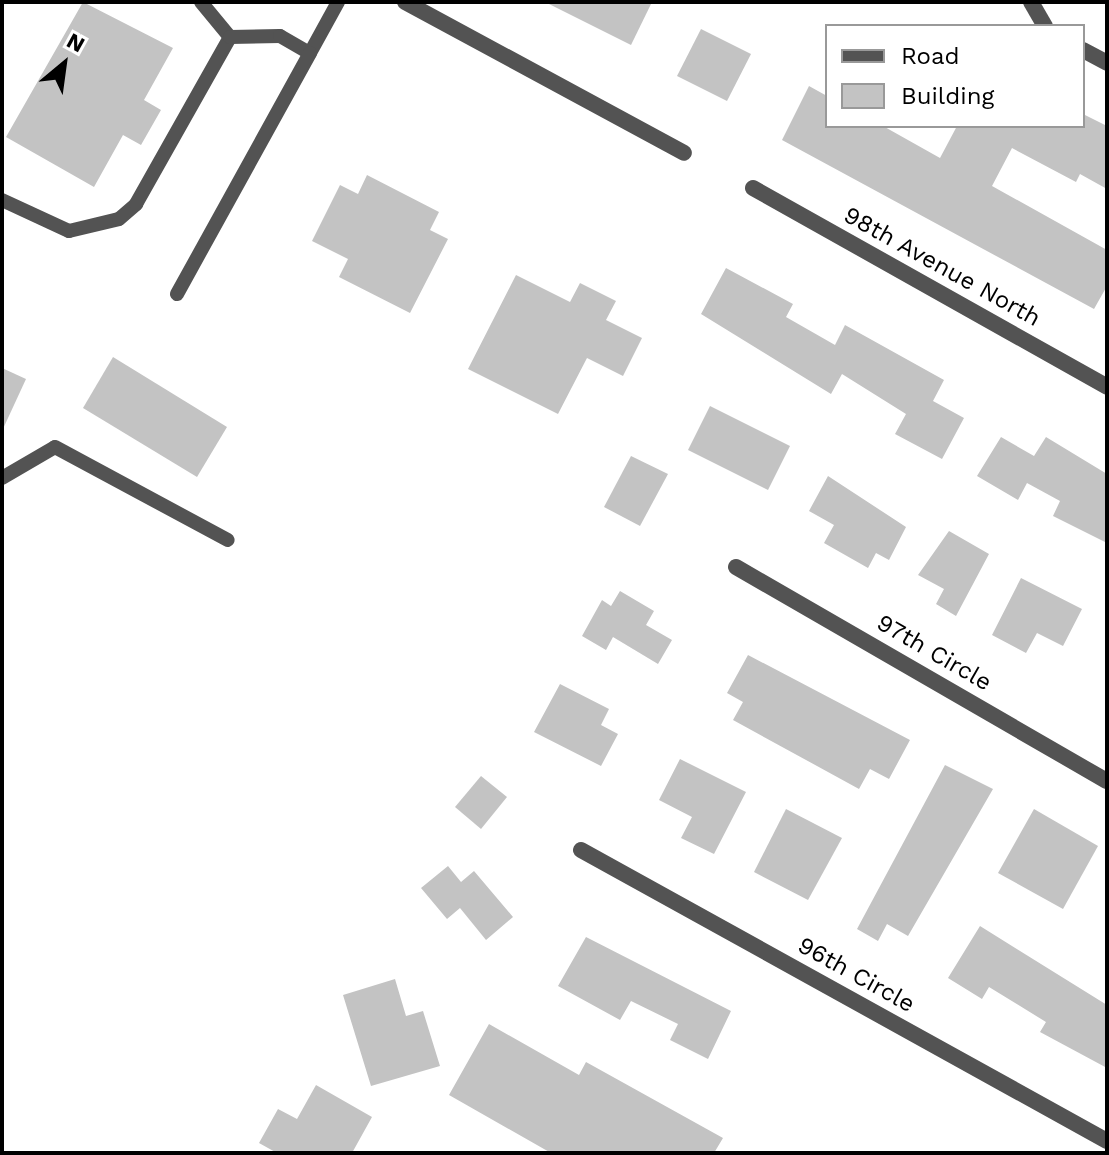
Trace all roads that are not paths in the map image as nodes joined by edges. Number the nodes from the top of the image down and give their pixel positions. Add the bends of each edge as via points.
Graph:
1 (201, 2) edge
2 (338, 2) edge
3 (405, 2) edge
4 (1031, 2) edge
5 (1044, 24) edge
6 (230, 37) junction
7 (1085, 51) edge
8 (310, 53) junction
9 (1107, 63) edge
10 (684, 153) dead end
11 (753, 188) dead end
12 (2, 200) edge
13 (177, 294) dead end
14 (1107, 387) edge
15 (2, 478) edge
16 (228, 540) dead end
17 (736, 567) dead end
18 (1107, 781) edge
19 (581, 850) dead end
20 (1107, 1141) edge

1 - 6 lane
2 - 8 lane
3 - 10 street
4 - 5 street
6 - 8 lane via 280,36
6 - 12 lane via 136,204 119,219 69,231
7 - 9 street
8 - 13 lane
11 - 14 street, 98th Avenue North
15 - 16 lane via 55,447
17 - 18 street, 97th Circle
19 - 20 street, 96th Circle

